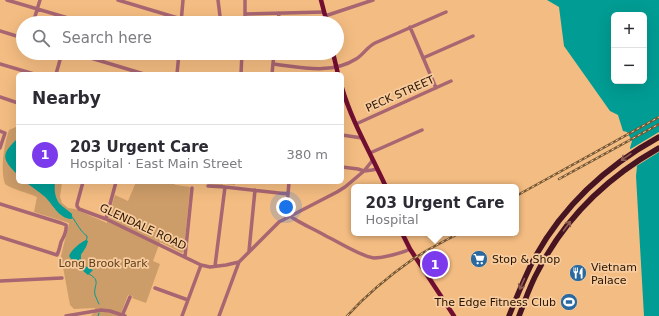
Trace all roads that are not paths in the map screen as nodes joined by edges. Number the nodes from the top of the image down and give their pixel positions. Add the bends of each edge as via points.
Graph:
1 (7, 0) edge
2 (40, 0) edge
3 (118, 0) edge
4 (183, 0) edge
5 (218, 0) edge
6 (245, 0) edge
7 (321, 0) edge
8 (373, 0) edge
9 (361, 2) edge
10 (38, 9) junction
11 (446, 12) dead end
12 (279, 13) junction
13 (245, 14) joint
14 (324, 14) junction
15 (36, 16) edge
16 (62, 16) edge
17 (166, 16) edge
18 (181, 16) edge
19 (220, 16) dead end
20 (279, 16) edge
21 (410, 27) junction
22 (0, 31) edge
23 (16, 36) edge
24 (473, 36) dead end
25 (423, 58) junction
26 (60, 60) edge
27 (97, 60) edge
28 (178, 60) edge
29 (242, 60) edge
30 (273, 60) edge
31 (335, 60) edge
32 (0, 64) edge
33 (273, 64) junction
34 (336, 66) junction
35 (27, 72) edge
36 (57, 72) edge
37 (137, 72) edge
38 (177, 72) edge
39 (241, 72) edge
40 (272, 72) edge
41 (338, 72) edge
42 (451, 81) dead end
43 (436, 88) junction
44 (0, 97) edge
45 (344, 100) edge
46 (16, 102) edge
47 (356, 124) junction
48 (422, 130) dead end
49 (0, 131) edge
50 (344, 135) edge
51 (659, 137) edge
52 (362, 138) junction
53 (0, 148) edge
54 (659, 148) edge
55 (370, 153) junction
56 (372, 158) junction
57 (344, 167) edge
58 (377, 169) junction
59 (364, 171) junction
60 (82, 184) edge
61 (115, 184) edge
62 (289, 184) edge
63 (384, 184) edge
64 (208, 186) dead end
65 (225, 186) junction
66 (192, 188) dead end
67 (255, 190) junction
68 (288, 194) junction
69 (0, 204) edge
70 (288, 217) junction
71 (106, 219) junction
72 (404, 236) edge
73 (0, 237) edge
74 (410, 249) junction
75 (249, 252) junction
76 (185, 257) junction
77 (239, 262) junction
78 (201, 265) junction
79 (215, 266) junction
80 (62, 278) dead end
81 (0, 281) edge
82 (155, 288) dead end
83 (130, 297) dead end
84 (188, 300) junction
85 (67, 316) edge
86 (123, 316) edge
87 (182, 316) edge
88 (220, 316) edge
89 (454, 316) edge
90 (509, 316) edge
91 (519, 316) edge

1 - 10 street
2 - 10 street
3 - 17 street
4 - 18 street
5 - 19 street
6 - 13 street
7 - 14 main road
8 - 9 street
9 - 14 street
10 - 15 street
10 - 16 street
11 - 21 street
12 - 13 street
12 - 14 street
12 - 20 street
21 - 25 street
21 - 34 street via 370,46 352,62
22 - 23 street
24 - 25 street
25 - 43 street
26 - 36 street
27 - 37 street
28 - 38 street
29 - 39 street
30 - 33 street
31 - 34 main road
32 - 35 street
33 - 34 street via 322,69
33 - 40 street
34 - 41 main road
42 - 43 street, PECK STREET
43 - 47 street, PECK STREET
44 - 46 street
45 - 47 main road
47 - 52 main road
48 - 55 street
49 - 53 street via 5,133
50 - 52 street
51 -> 90 highway via 608,171 562,217 537,254
52 - 55 main road
91 -> 54 highway via 545,258 572,220 608,183
55 - 56 main road
56 - 58 main road
56 - 59 street
57 - 59 street
58 - 59 street
58 - 63 main road
59 - 70 street via 338,192
60 - 71 street, GLENDALE ROAD via 77,206
61 - 71 street
62 - 68 street
64 - 65 street
65 - 67 street
65 - 79 street
66 - 76 street
67 - 68 street
67 - 75 street
68 - 70 street
69 - 73 street via 66,226 57,255
70 - 74 street via 373,258
70 - 75 street via 274,226
71 - 76 street, GLENDALE ROAD
72 - 74 main road
74 - 89 main road
75 - 77 street
76 - 78 street, GLENDALE ROAD
77 - 79 street
77 - 88 street
78 - 79 street
78 - 84 street
80 - 81 street
82 - 84 street
83 - 86 street
84 - 87 street
85 - 86 street via 101,310

